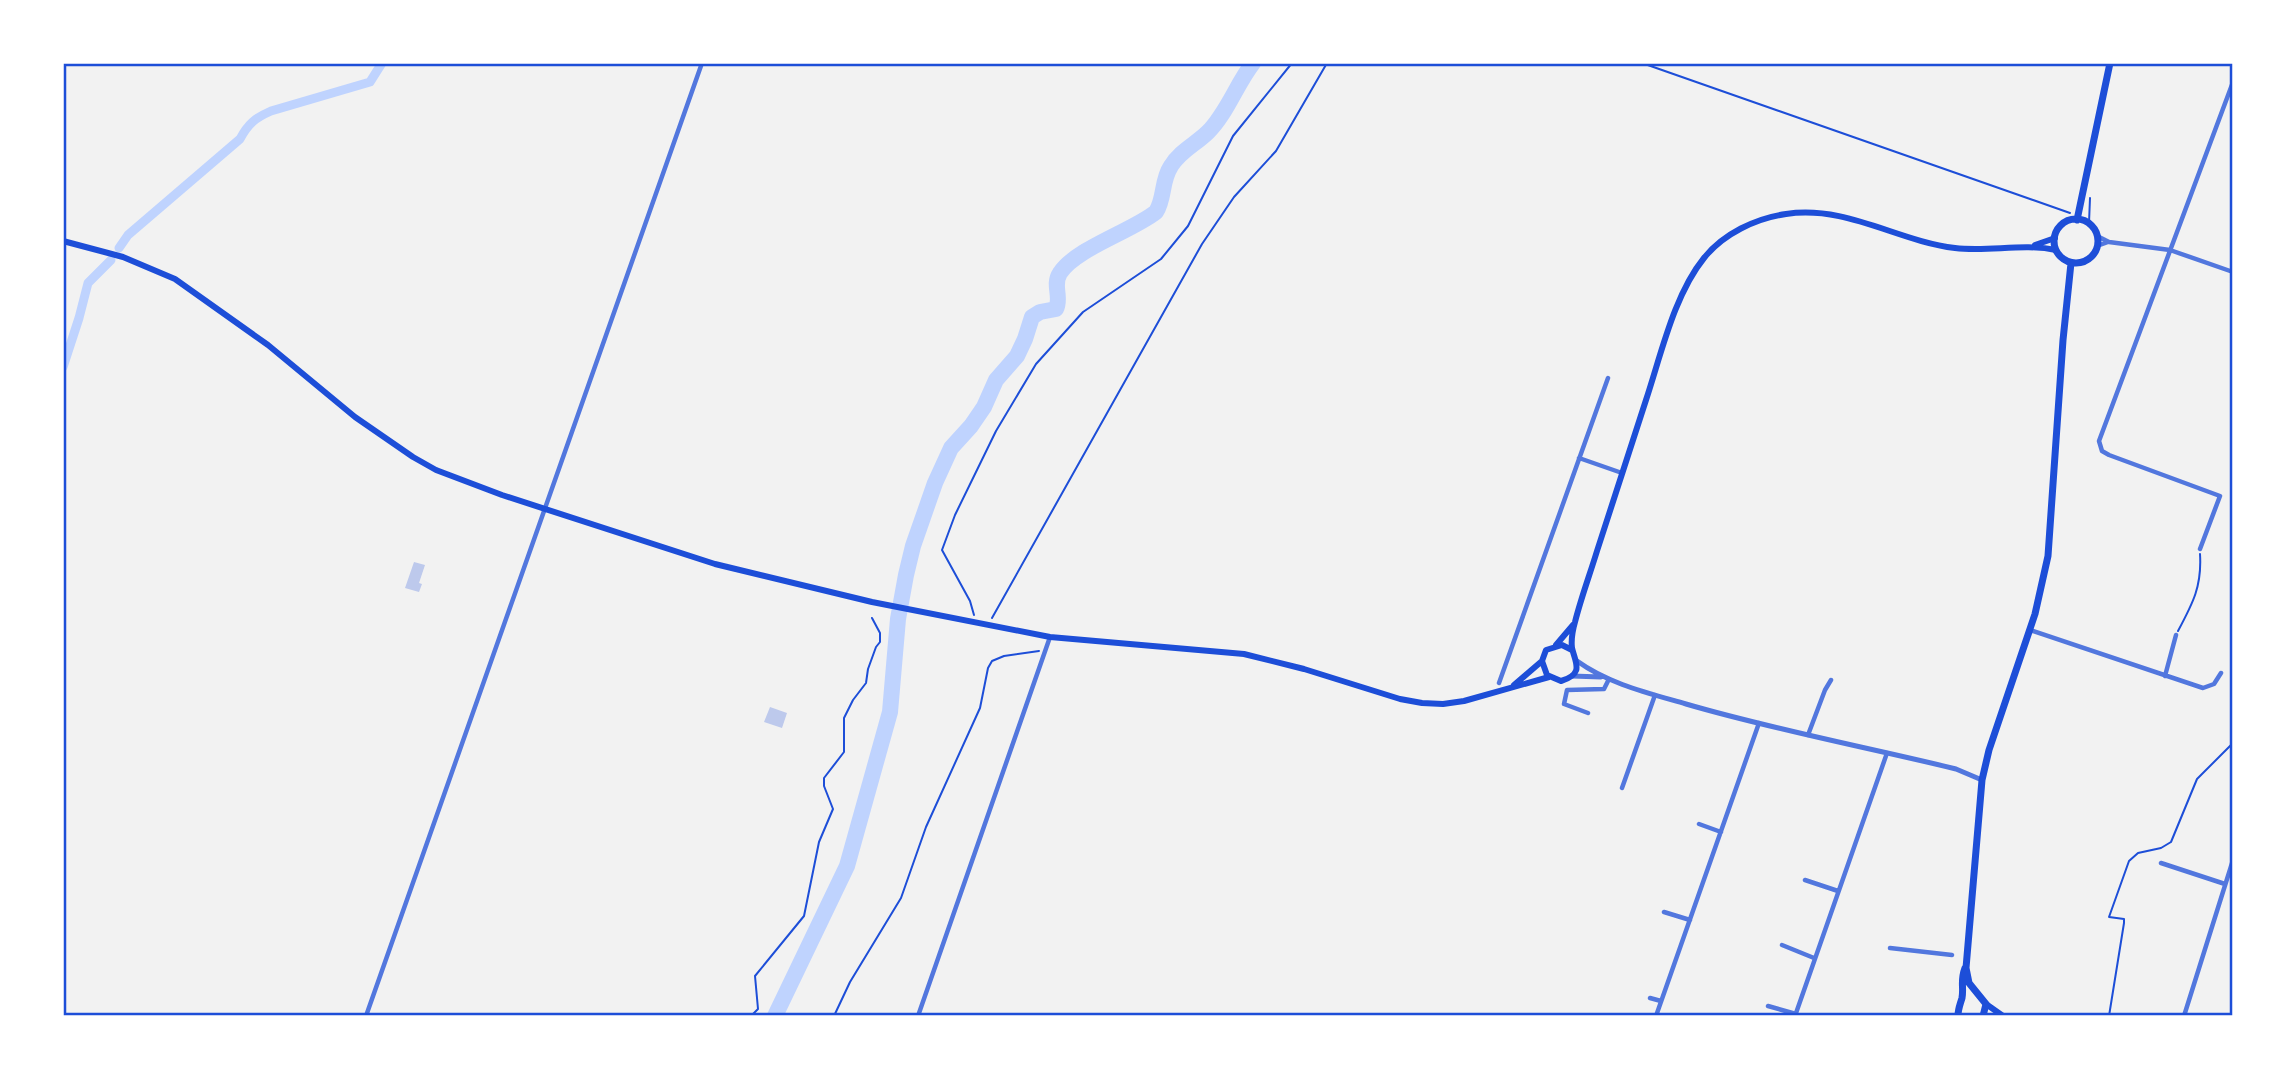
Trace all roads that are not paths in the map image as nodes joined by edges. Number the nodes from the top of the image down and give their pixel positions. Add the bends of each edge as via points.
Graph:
1 (702, 63) edge
2 (2110, 63) edge
3 (2233, 82) edge
4 (2078, 216) junction
5 (2096, 236) junction
6 (2054, 237) junction
7 (63, 241) edge
8 (2109, 242) junction
9 (2097, 246) junction
10 (2030, 247) junction
11 (2056, 250) junction
12 (2170, 250) junction
13 (2071, 263) junction
14 (2233, 272) edge
15 (1608, 378) dead end
16 (1579, 458) junction
17 (1622, 473) junction
18 (544, 509) junction
19 (2200, 549) road end
20 (1574, 623) junction
21 (2029, 630) junction
22 (2176, 635) road end
23 (1050, 637) junction
24 (1556, 645) junction
25 (1572, 650) junction
26 (1577, 660) junction
27 (1542, 661) junction
28 (2221, 673) dead end
29 (1571, 676) junction
30 (2165, 676) junction
31 (1549, 677) junction
32 (1606, 678) junction
33 (1831, 680) dead end
34 (1499, 683) dead end
35 (1510, 689) junction
36 (1655, 695) junction
37 (1588, 713) dead end
38 (1759, 723) junction
39 (1808, 735) junction
40 (1887, 753) junction
41 (1982, 780) junction
42 (1622, 788) dead end
43 (1699, 824) dead end
44 (1721, 832) junction
45 (2233, 860) edge
46 (2161, 863) dead end
47 (1805, 880) dead end
48 (2225, 884) junction
49 (1838, 891) junction
50 (1664, 912) dead end
51 (1690, 920) junction
52 (1782, 945) dead end
53 (1890, 948) dead end
54 (1952, 955) dead end
55 (1814, 958) junction
56 (1966, 968) junction
57 (1977, 994) junction
58 (1650, 998) dead end
59 (1962, 998) junction
60 (1661, 1001) junction
61 (1986, 1004) junction
62 (1768, 1006) dead end
63 (1795, 1015) edge
64 (1959, 1015) edge
65 (366, 1016) edge
66 (918, 1016) edge
67 (1656, 1016) edge
68 (1983, 1016) edge
69 (2003, 1016) edge
70 (2184, 1016) edge

1 - 18 street
2 - 4 main road
3 - 12 street
4 - 5 main road via 2091,225
4 - 6 main road via 2063,224
5 - 8 street
5 - 9 main road
6 - 10 main road
6 - 11 main road
7 - 18 main road via 123,257 176,279 413,457 457,480
8 - 9 street
8 - 12 street
9 - 13 main road via 2085,261
10 - 11 main road
10 - 17 main road via 1947,247 1848,216 1820,213 1785,214 1740,229 1704,257 1680,298
11 - 13 main road
12 - 14 street
12 - 19 street via 2099,444 2109,455 2220,496
13 - 21 main road via 2048,556
15 - 16 street
16 - 17 street
16 - 34 street
17 - 20 main road
18 - 23 main road via 718,565
18 - 65 street
20 - 24 main road
20 - 25 main road
21 - 30 street
21 - 41 main road
22 - 30 street
23 - 35 main road via 1244,654 1422,703 1464,701
23 - 66 street
24 - 25 main road
24 - 27 main road via 1546,650
25 - 26 main road
26 - 29 main road
26 - 32 street
27 - 31 main road
27 - 35 main road
28 - 30 street via 2207,688
29 - 31 main road via 1561,681
29 - 32 street
31 - 35 main road
32 - 36 street
32 - 37 street via 1604,689 1567,690 1564,704
33 - 39 street
36 - 38 street
36 - 42 street
38 - 39 street
38 - 44 street
39 - 40 street
40 - 41 street
40 - 49 street
41 - 56 main road
43 - 44 street
44 - 51 street
45 - 48 street
46 - 48 street
47 - 49 street
48 - 70 street
49 - 55 street
50 - 51 street
51 - 60 street
52 - 55 street
53 - 54 street
55 - 63 street
56 - 57 main road
56 - 59 main road via 1961,978
57 - 59 main road
57 - 61 main road
58 - 60 street
59 - 64 main road
60 - 67 street
61 - 68 main road
61 - 69 main road
62 - 63 street

